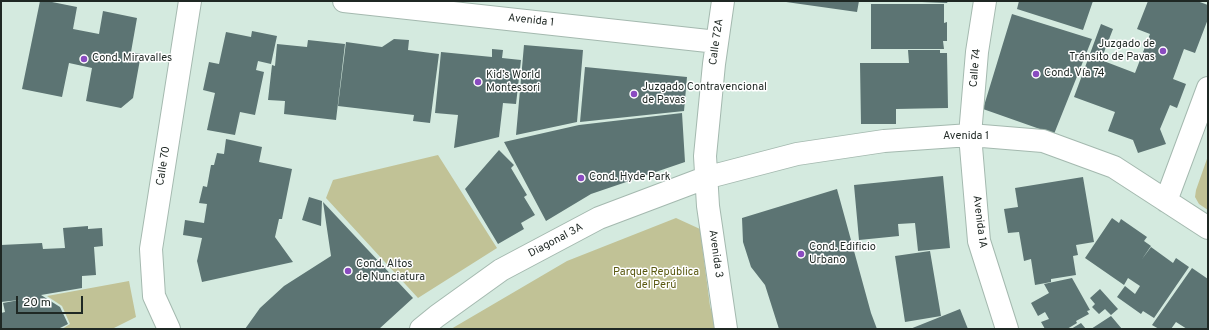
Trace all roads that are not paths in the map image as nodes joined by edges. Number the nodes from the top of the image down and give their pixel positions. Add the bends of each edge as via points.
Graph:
1 (190, 1) edge
2 (344, 1) edge
3 (723, 1) edge
4 (985, 1) edge
5 (461, 7) edge
6 (717, 42) junction
7 (1208, 88) edge
8 (970, 135) junction
9 (705, 178) junction
10 (1166, 201) junction
11 (1208, 228) edge
12 (169, 329) edge
13 (421, 329) edge
14 (726, 329) edge
15 (1007, 329) edge

1 - 12 street, Calle 70 via 151,249 154,296
2 - 5 street, Avenida 1
3 - 6 street, Calle 72A
4 - 8 street, Calle 74 via 977,52
5 - 6 street, Avenida 1
6 - 9 street, Calle 72A
7 - 10 street
8 - 9 street, Avenida 1 via 884,141 805,153
8 - 10 street, Avenida 1 via 1043,141 1114,167
8 - 15 street, Avenida 1A via 979,241
9 - 13 street, Diagonal 3A via 599,218 578,229 501,270
9 - 14 street, Avenida 3
10 - 11 street, Avenida 1

